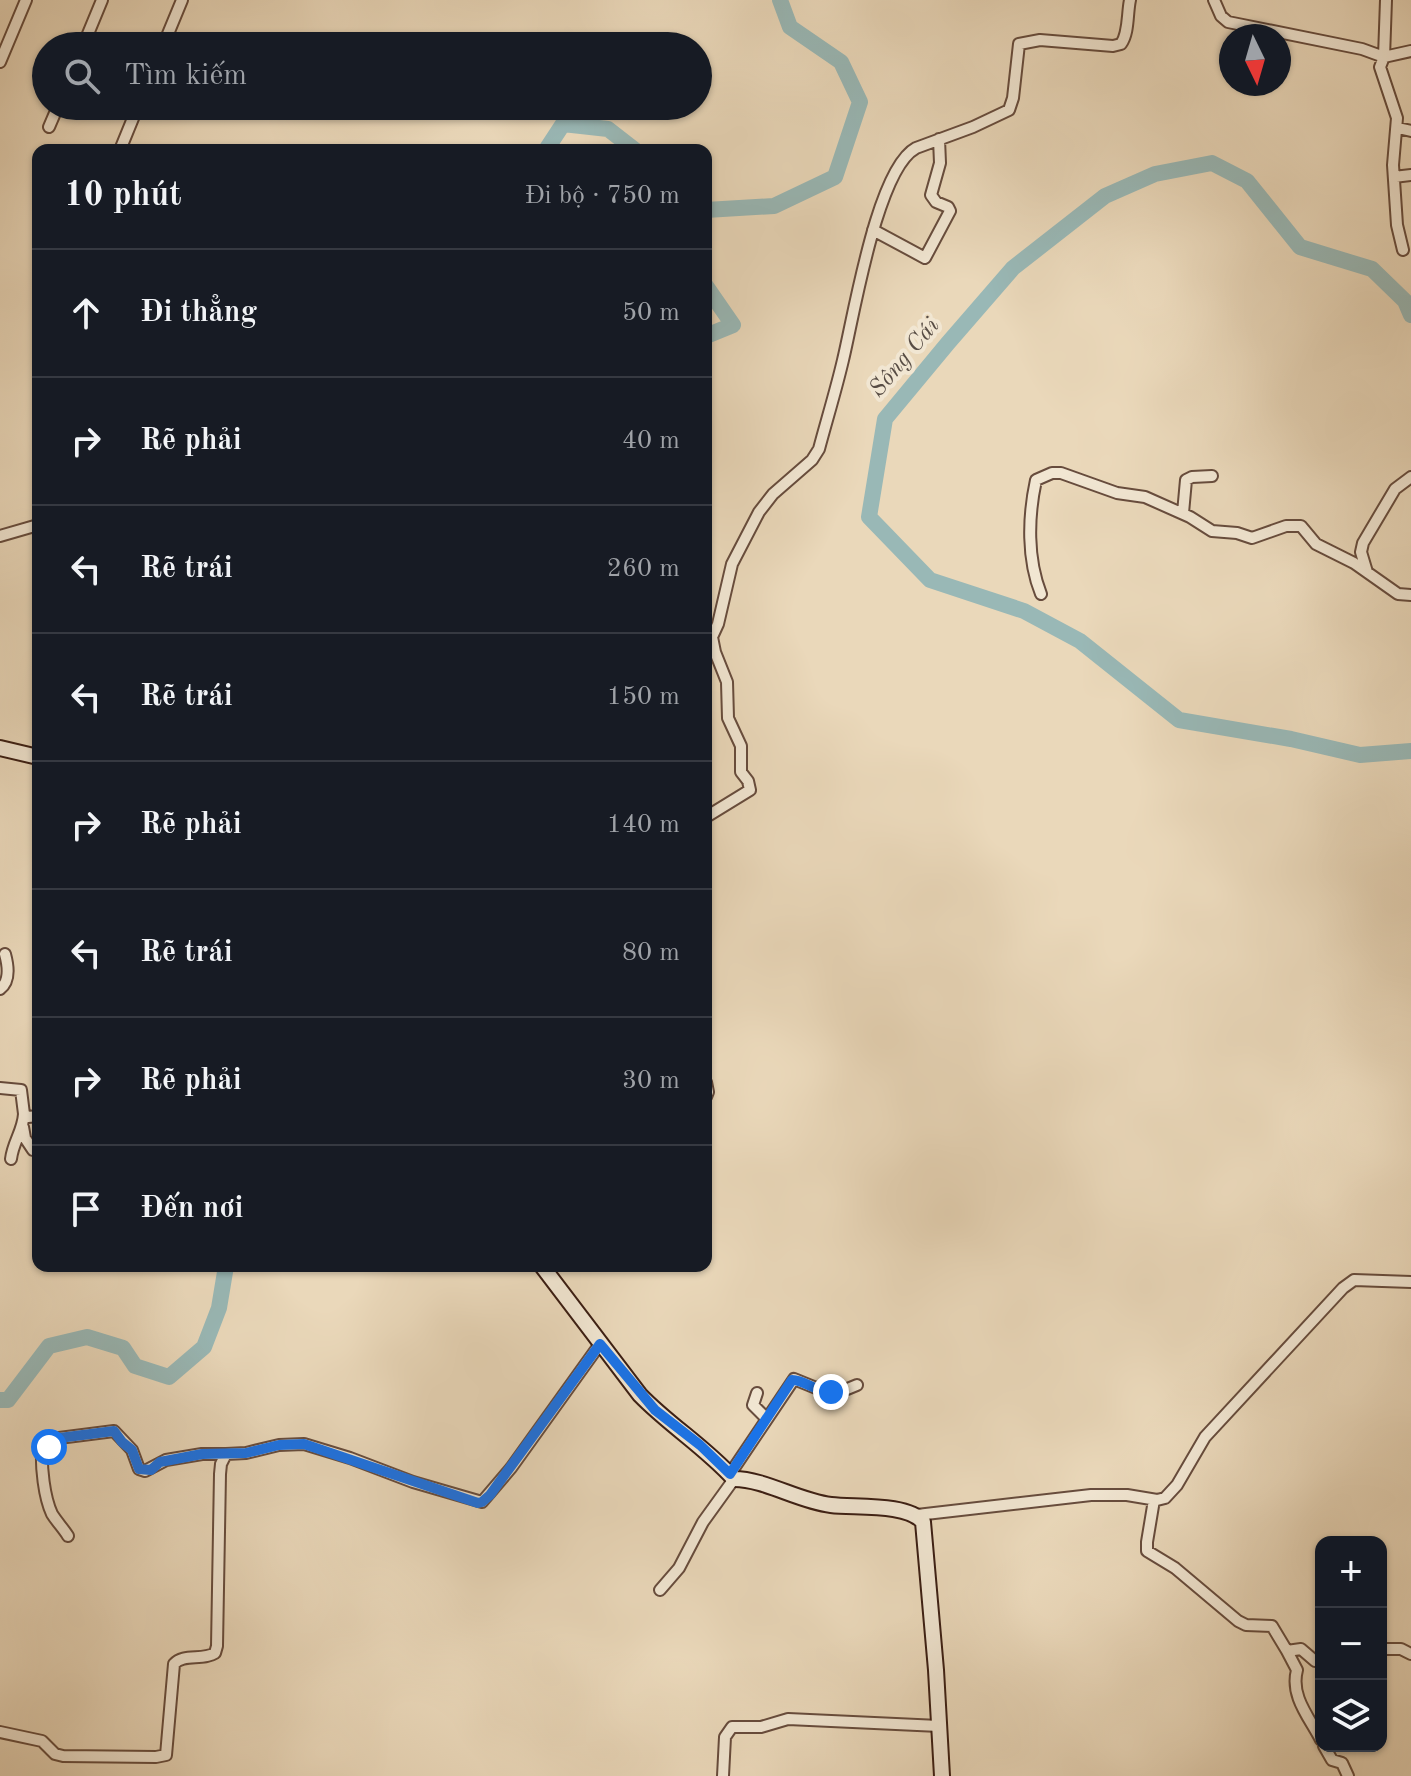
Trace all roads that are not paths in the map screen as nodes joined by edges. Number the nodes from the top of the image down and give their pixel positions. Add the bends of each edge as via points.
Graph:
1 (26, 0) edge
2 (102, 0) edge
3 (182, 0) edge
4 (1130, 0) edge
5 (1214, 0) edge
6 (1386, 0) edge
7 (89, 32) edge
8 (169, 32) edge
9 (1411, 51) edge
10 (1384, 57) junction
11 (0, 62) edge
12 (52, 120) edge
13 (132, 120) edge
14 (49, 127) dead end
15 (1398, 128) junction
16 (1411, 131) edge
17 (939, 139) junction
18 (122, 144) edge
19 (1411, 175) edge
20 (1394, 177) junction
21 (873, 230) junction
22 (1403, 250) dead end
23 (1212, 476) dead end
24 (1411, 477) edge
25 (1183, 513) junction
26 (32, 527) edge
27 (0, 536) edge
28 (1367, 572) junction
29 (1041, 594) dead end
30 (1411, 595) edge
31 (712, 644) edge
32 (712, 644) edge
33 (0, 748) edge
34 (32, 756) edge
35 (712, 811) edge
36 (5, 954) dead end
37 (0, 989) edge
38 (0, 1088) edge
39 (24, 1114) junction
40 (32, 1117) edge
41 (23, 1127) junction
42 (32, 1148) edge
43 (11, 1159) dead end
44 (546, 1272) edge
45 (1411, 1282) edge
46 (600, 1344) junction
47 (857, 1385) dead end
48 (757, 1393) dead end
49 (767, 1419) junction
50 (226, 1454) junction
51 (732, 1477) junction
52 (1154, 1500) junction
53 (917, 1515) junction
54 (68, 1536) dead end
55 (660, 1590) dead end
56 (1387, 1649) edge
57 (1287, 1651) junction
58 (1411, 1654) edge
59 (1315, 1661) edge
60 (939, 1726) junction
61 (1315, 1729) edge
62 (0, 1732) edge
63 (1327, 1752) edge
64 (723, 1776) edge
65 (942, 1776) edge
66 (1348, 1776) edge

1 - 11 street
2 - 7 street
3 - 8 street
4 - 17 street via 1121,44 1019,44 1009,110
5 - 10 street via 1225,21
6 - 10 street
9 - 10 street
10 - 15 street via 1381,72
12 - 14 street
13 - 18 street
15 - 16 street
15 - 20 street
17 - 21 street via 908,152 898,165
17 - 21 street via 940,163 931,195 950,211 925,258
19 - 20 street
20 - 22 street
21 - 31 street via 819,449 759,512 732,564
23 - 25 street via 1186,480
24 - 28 street via 1395,489 1363,543
25 - 28 street via 1207,530 1252,538 1301,526 1316,544
25 - 29 street via 1068,475 1052,473 1038,479 1031,557
26 - 27 street
28 - 30 street via 1398,594
32 - 35 street via 725,674 728,718 741,746 741,772 750,790
33 - 34 street
36 - 37 street via 7,978
38 - 39 street via 21,1090
39 - 40 street
39 - 41 street
41 - 42 street
41 - 43 street
44 - 46 street
45 - 52 street via 1354,1280 1343,1288 1205,1437 1169,1495
46 - 50 street via 482,1502 304,1444
46 - 51 street via 655,1410
47 - 49 street via 826,1392 794,1379
48 - 49 street via 753,1405
49 - 51 street
50 - 54 street via 166,1460 145,1471 114,1431 59,1438 52,1447 42,1448 41,1474 52,1513
50 - 62 street via 221,1464 217,1646 210,1656 174,1664 166,1755 63,1756 42,1741
51 - 53 street via 809,1501
51 - 55 street via 679,1568
52 - 53 street via 1091,1495
52 - 57 street via 1147,1551 1238,1621 1272,1626
53 - 60 street via 926,1542
56 - 58 street
57 - 59 street via 1301,1649
57 - 61 street via 1297,1670 1295,1694
60 - 64 street via 788,1719 761,1727 732,1727 725,1737
60 - 65 street
63 - 66 street

